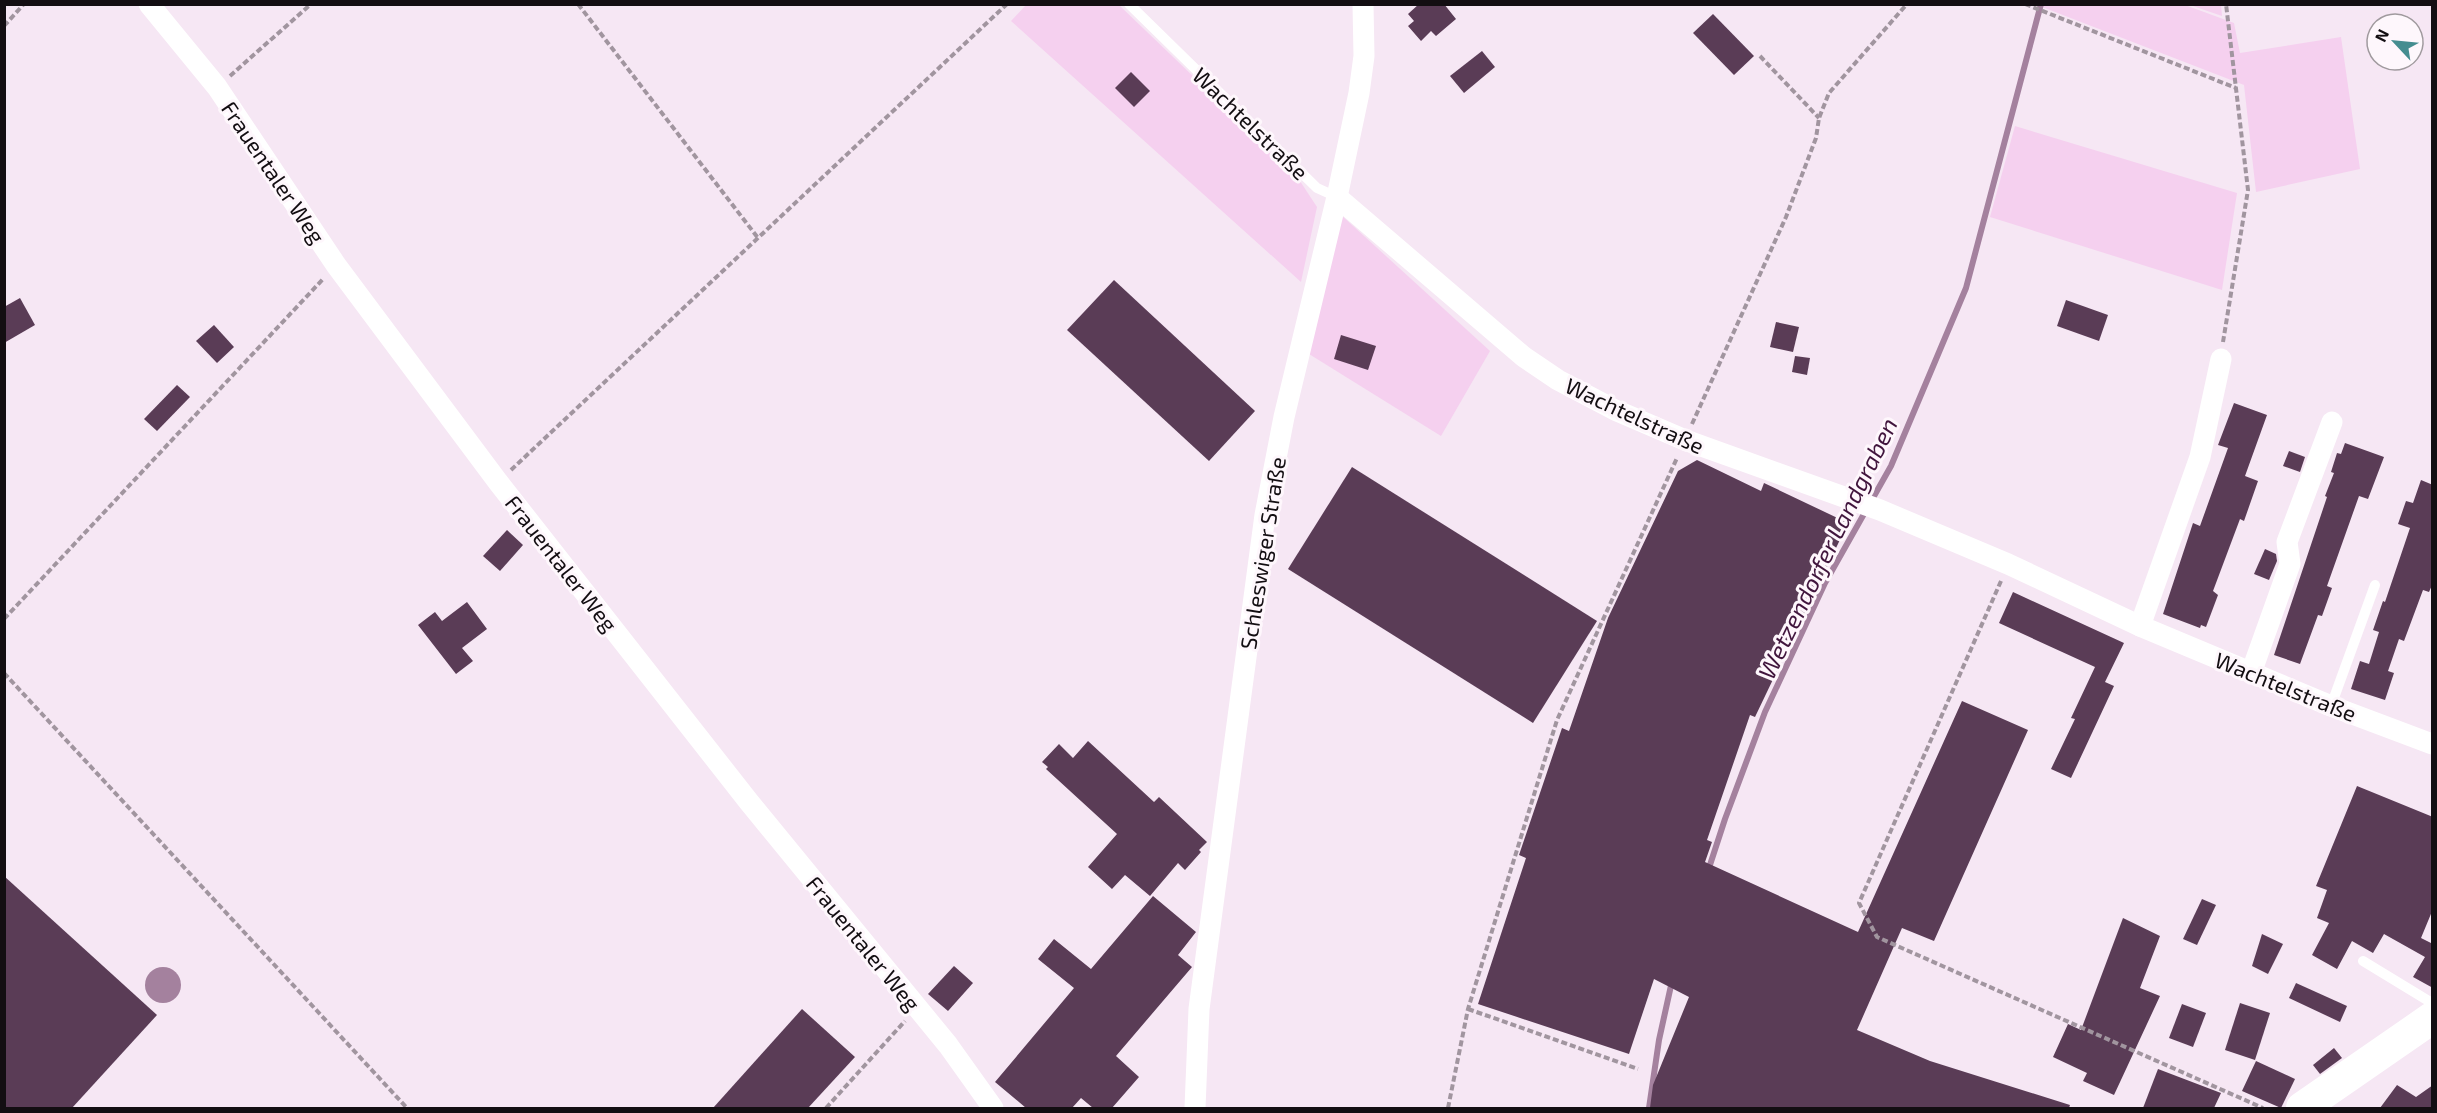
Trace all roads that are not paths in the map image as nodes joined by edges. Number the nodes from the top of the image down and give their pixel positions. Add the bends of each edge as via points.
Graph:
1 (149, 4) edge
2 (1129, 4) edge
3 (1363, 4) edge
4 (1337, 197) junction
5 (2221, 359) road end
6 (2332, 422) dead end
7 (2375, 585) dead end
8 (2140, 626) junction
9 (2251, 673) junction
10 (2331, 706) junction
11 (2433, 744) edge
12 (2363, 961) dead end
13 (2433, 1003) edge
14 (2433, 1018) edge
15 (993, 1108) edge
16 (1195, 1108) edge
17 (2302, 1108) edge

1 - 15 street, Frauentaler Weg via 217,87 336,265 498,482 748,802 948,1045
2 - 4 lane, Wachtelstraße via 1317,188
3 - 4 street, Schleswiger Straße via 1362,66
4 - 8 street, Wachtelstraße via 1532,363 1615,411 1880,510
4 - 16 street, Schleswiger Straße via 1284,417 1265,515 1199,1010
5 - 8 street via 2200,457
6 - 9 street via 2287,542 2290,564
7 - 10 lane
8 - 9 street, Wachtelstraße
9 - 10 street, Wachtelstraße
10 - 11 street, Wachtelstraße
12 - 13 lane
14 - 17 street

